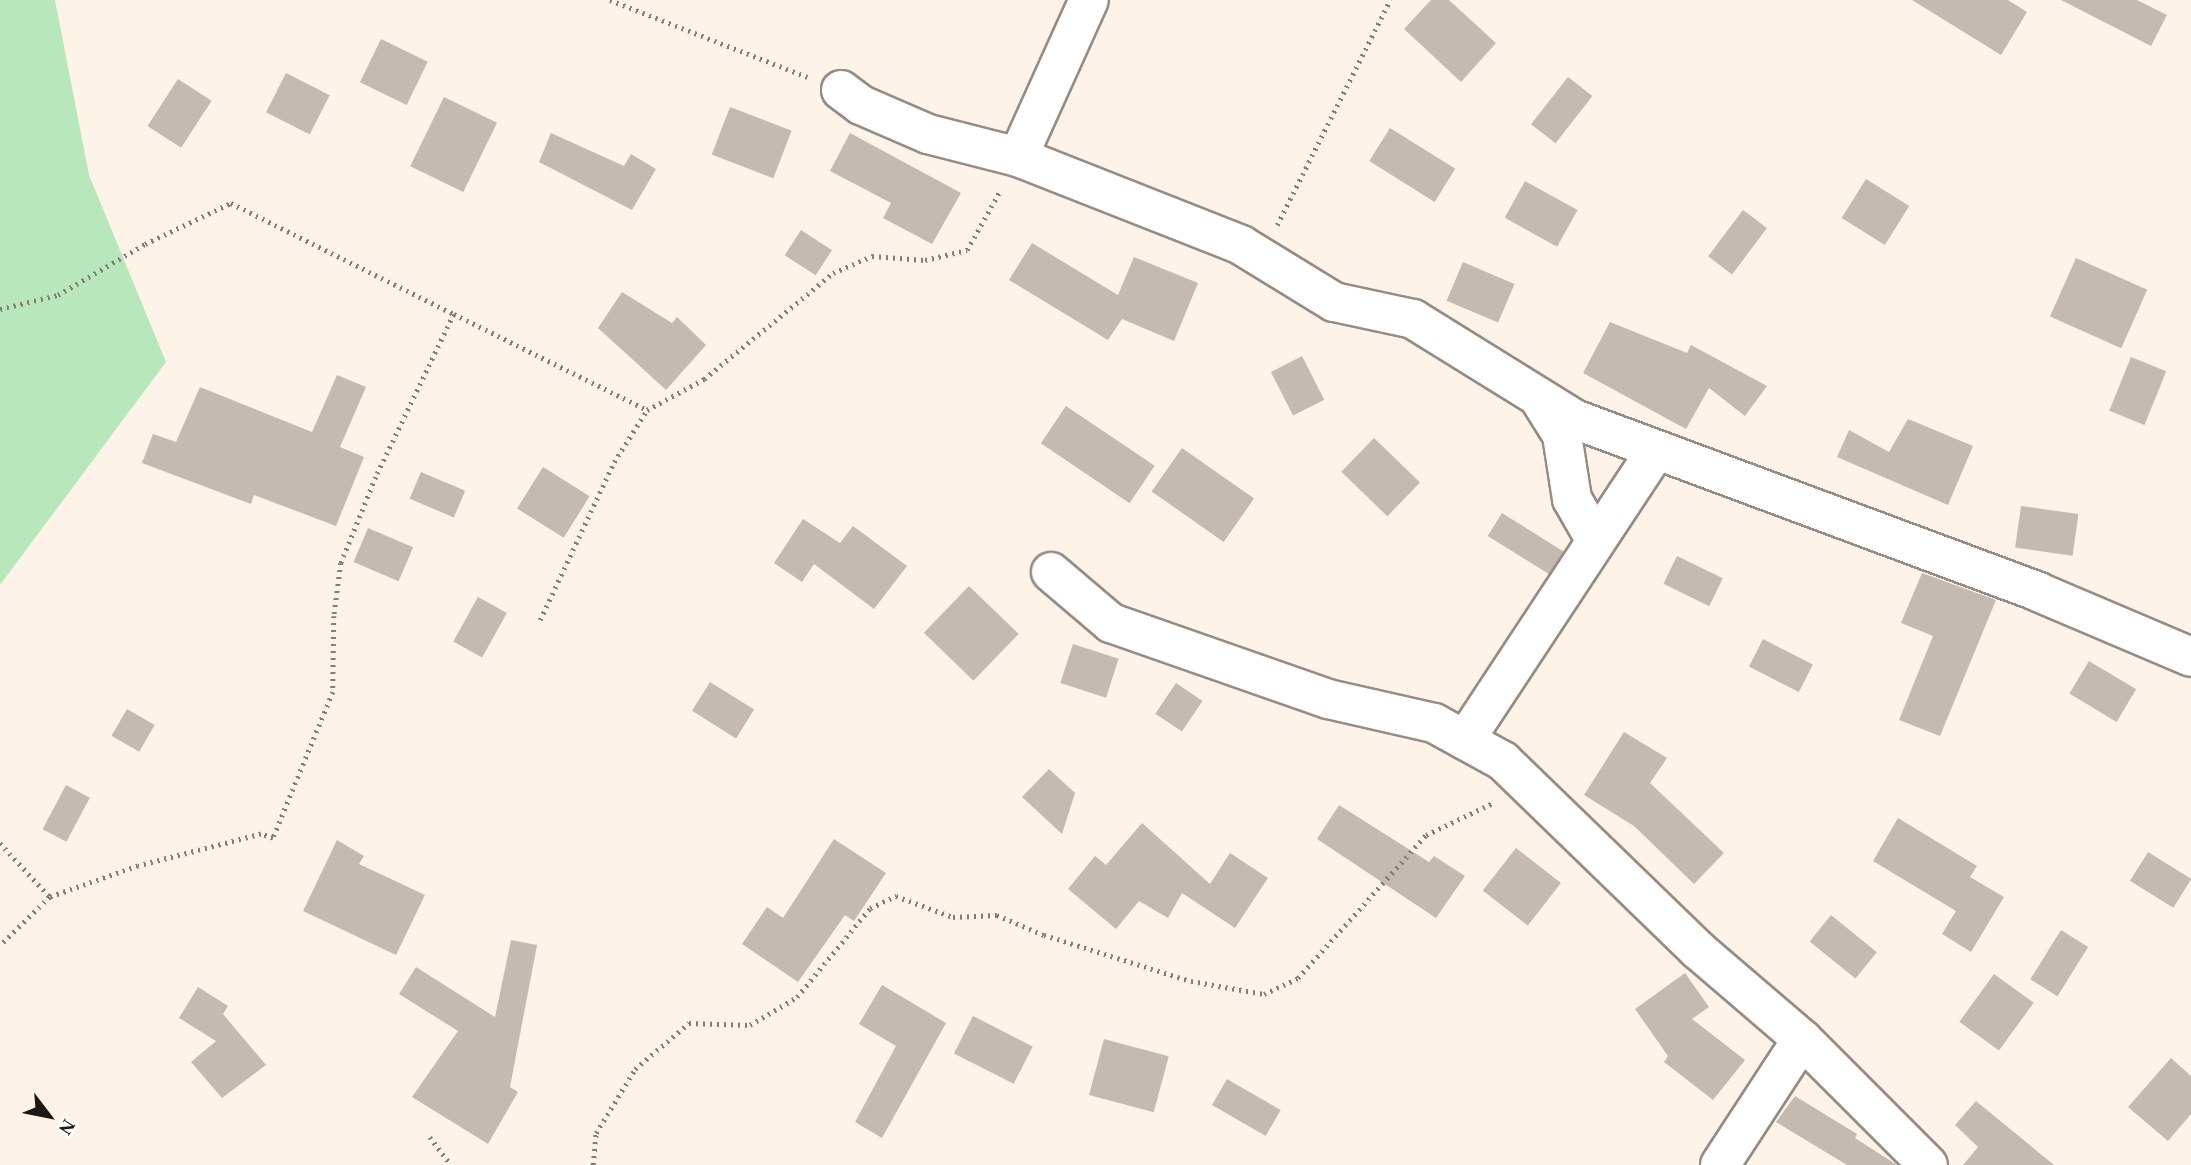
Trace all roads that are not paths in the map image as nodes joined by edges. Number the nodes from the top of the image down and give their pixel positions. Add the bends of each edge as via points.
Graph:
1 (1089, 0) edge
2 (841, 90) road end
3 (1018, 157) junction
4 (1538, 397) junction
5 (1656, 450) junction
6 (1596, 541) junction
7 (1051, 572) dead end
8 (2191, 657) edge
9 (1465, 740) junction
10 (1802, 1039) junction
11 (1720, 1165) edge
12 (1928, 1165) edge

1 - 3 street
2 - 3 street via 861,105 928,134
3 - 4 street via 1117,193 1260,257 1334,302 1413,319
4 - 5 street via 1574,419
4 - 6 street via 1563,435 1572,499
5 - 6 street
5 - 8 street via 2038,592
6 - 9 street
7 - 9 street via 1111,623 1328,699 1434,723
9 - 10 street via 1503,761 1698,950
10 - 11 street
10 - 12 street

